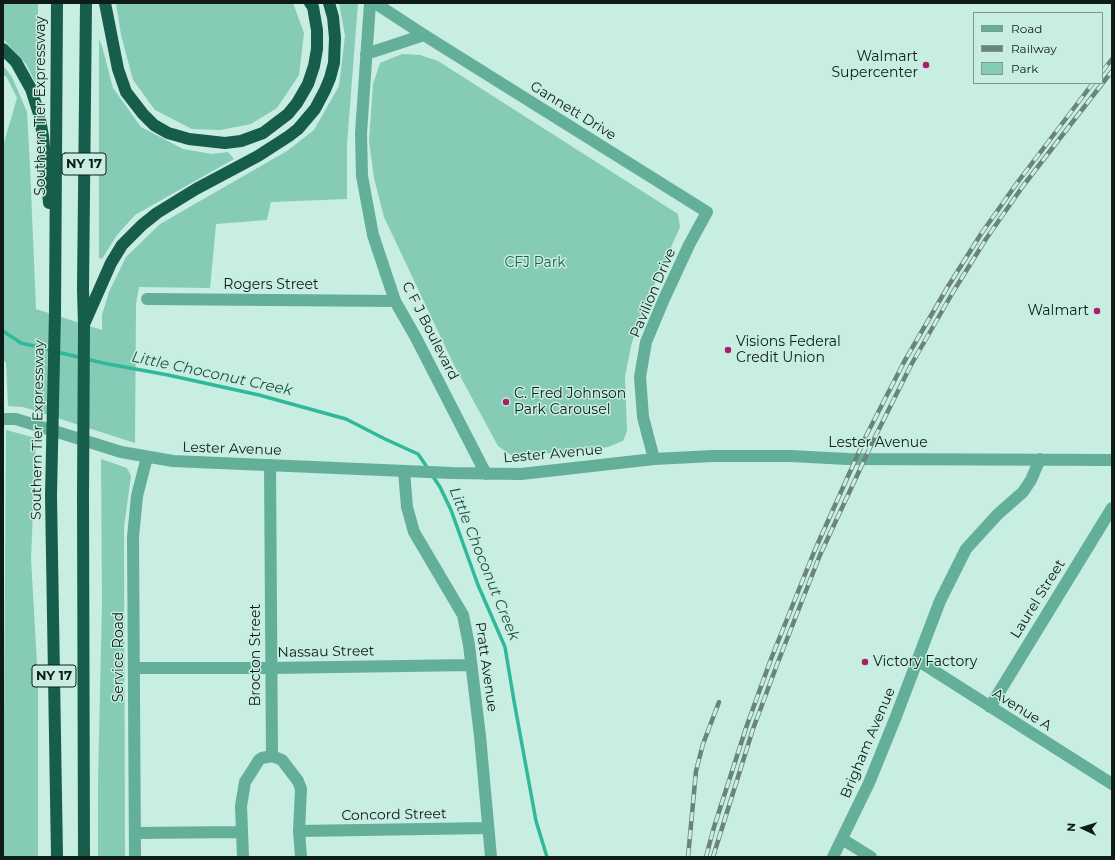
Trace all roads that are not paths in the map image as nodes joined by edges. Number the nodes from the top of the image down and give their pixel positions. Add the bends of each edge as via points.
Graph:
1 (57, 3) edge
2 (86, 3) edge
3 (105, 3) edge
4 (310, 3) edge
5 (329, 3) edge
6 (370, 3) edge
7 (375, 3) edge
8 (424, 35) junction
9 (3, 49) edge
10 (366, 54) junction
11 (707, 212) joint
12 (55, 272) junction
13 (147, 299) dead end
14 (395, 301) junction
15 (84, 325) junction
16 (3, 419) edge
17 (147, 457) junction
18 (654, 459) junction
19 (1040, 459) junction
20 (1112, 460) edge
21 (270, 465) junction
22 (408, 471) junction
23 (486, 474) junction
24 (1112, 508) edge
25 (917, 660) junction
26 (471, 665) junction
27 (134, 668) junction
28 (271, 668) junction
29 (990, 707) junction
30 (272, 756) junction
31 (1112, 784) edge
32 (488, 828) junction
33 (300, 831) junction
34 (241, 832) junction
35 (135, 833) junction
36 (842, 839) junction
37 (57, 857) edge
38 (84, 857) edge
39 (135, 857) edge
40 (243, 857) edge
41 (301, 857) edge
42 (491, 857) edge
43 (833, 857) edge
44 (872, 857) edge

1 - 12 highway, Southern Tier Expressway / NY 17
2 - 15 highway, NY 17
3 - 4 highway via 118,69 126,92 143,114 168,134 225,143 264,133 288,114 297,103 308,84 317,49 317,30
5 - 15 highway via 335,38 334,63 328,84 315,109 289,136 258,156 196,189 142,225 122,245 111,263
6 - 10 street, C F J Boulevard
7 - 8 street, Gannett Drive
8 - 10 street
8 - 11 street, Gannett Drive
9 - 12 highway via 16,62 31,88 39,114
10 - 14 street, C F J Boulevard via 361,133 362,176 373,235
11 - 18 street, Pavilion Drive via 689,245 646,342 640,376 643,417
12 - 37 highway, Southern Tier Expressway / NY 17 via 51,495
13 - 14 street, Rogers Street
14 - 23 street, C F J Boulevard
15 - 38 highway, NY 17
16 - 17 street, Lester Avenue via 16,419 121,452
17 - 21 street, Lester Avenue via 173,461
17 - 27 street, Service Road via 137,496 133,538
18 - 19 street, Lester Avenue via 790,456 848,459
18 - 23 street, Lester Avenue via 521,474
19 - 20 street, Lester Avenue
19 - 25 street, Brigham Avenue via 1023,492 998,514 966,549 940,601
21 - 22 street, Lester Avenue
21 - 28 street, Brocton Street
22 - 23 street, Lester Avenue
22 - 26 street, Pratt Avenue via 407,507 414,532 463,615
24 - 29 street, Laurel Street
25 - 29 street, Avenue A
25 - 36 street, Brigham Avenue via 869,783
26 - 28 street, Nassau Street
26 - 32 street, Pratt Avenue
27 - 28 street, Nassau Street
27 - 35 street, Service Road
28 - 30 street, Brocton Street
29 - 31 street, Avenue A
30 - 33 street via 282,760 301,789
30 - 34 street via 259,760 245,782 241,806
32 - 33 street, Concord Street
32 - 42 street, Pratt Avenue
33 - 41 street
34 - 35 street
34 - 40 street
35 - 39 street, Service Road
36 - 43 street, Brigham Avenue
36 - 44 street

